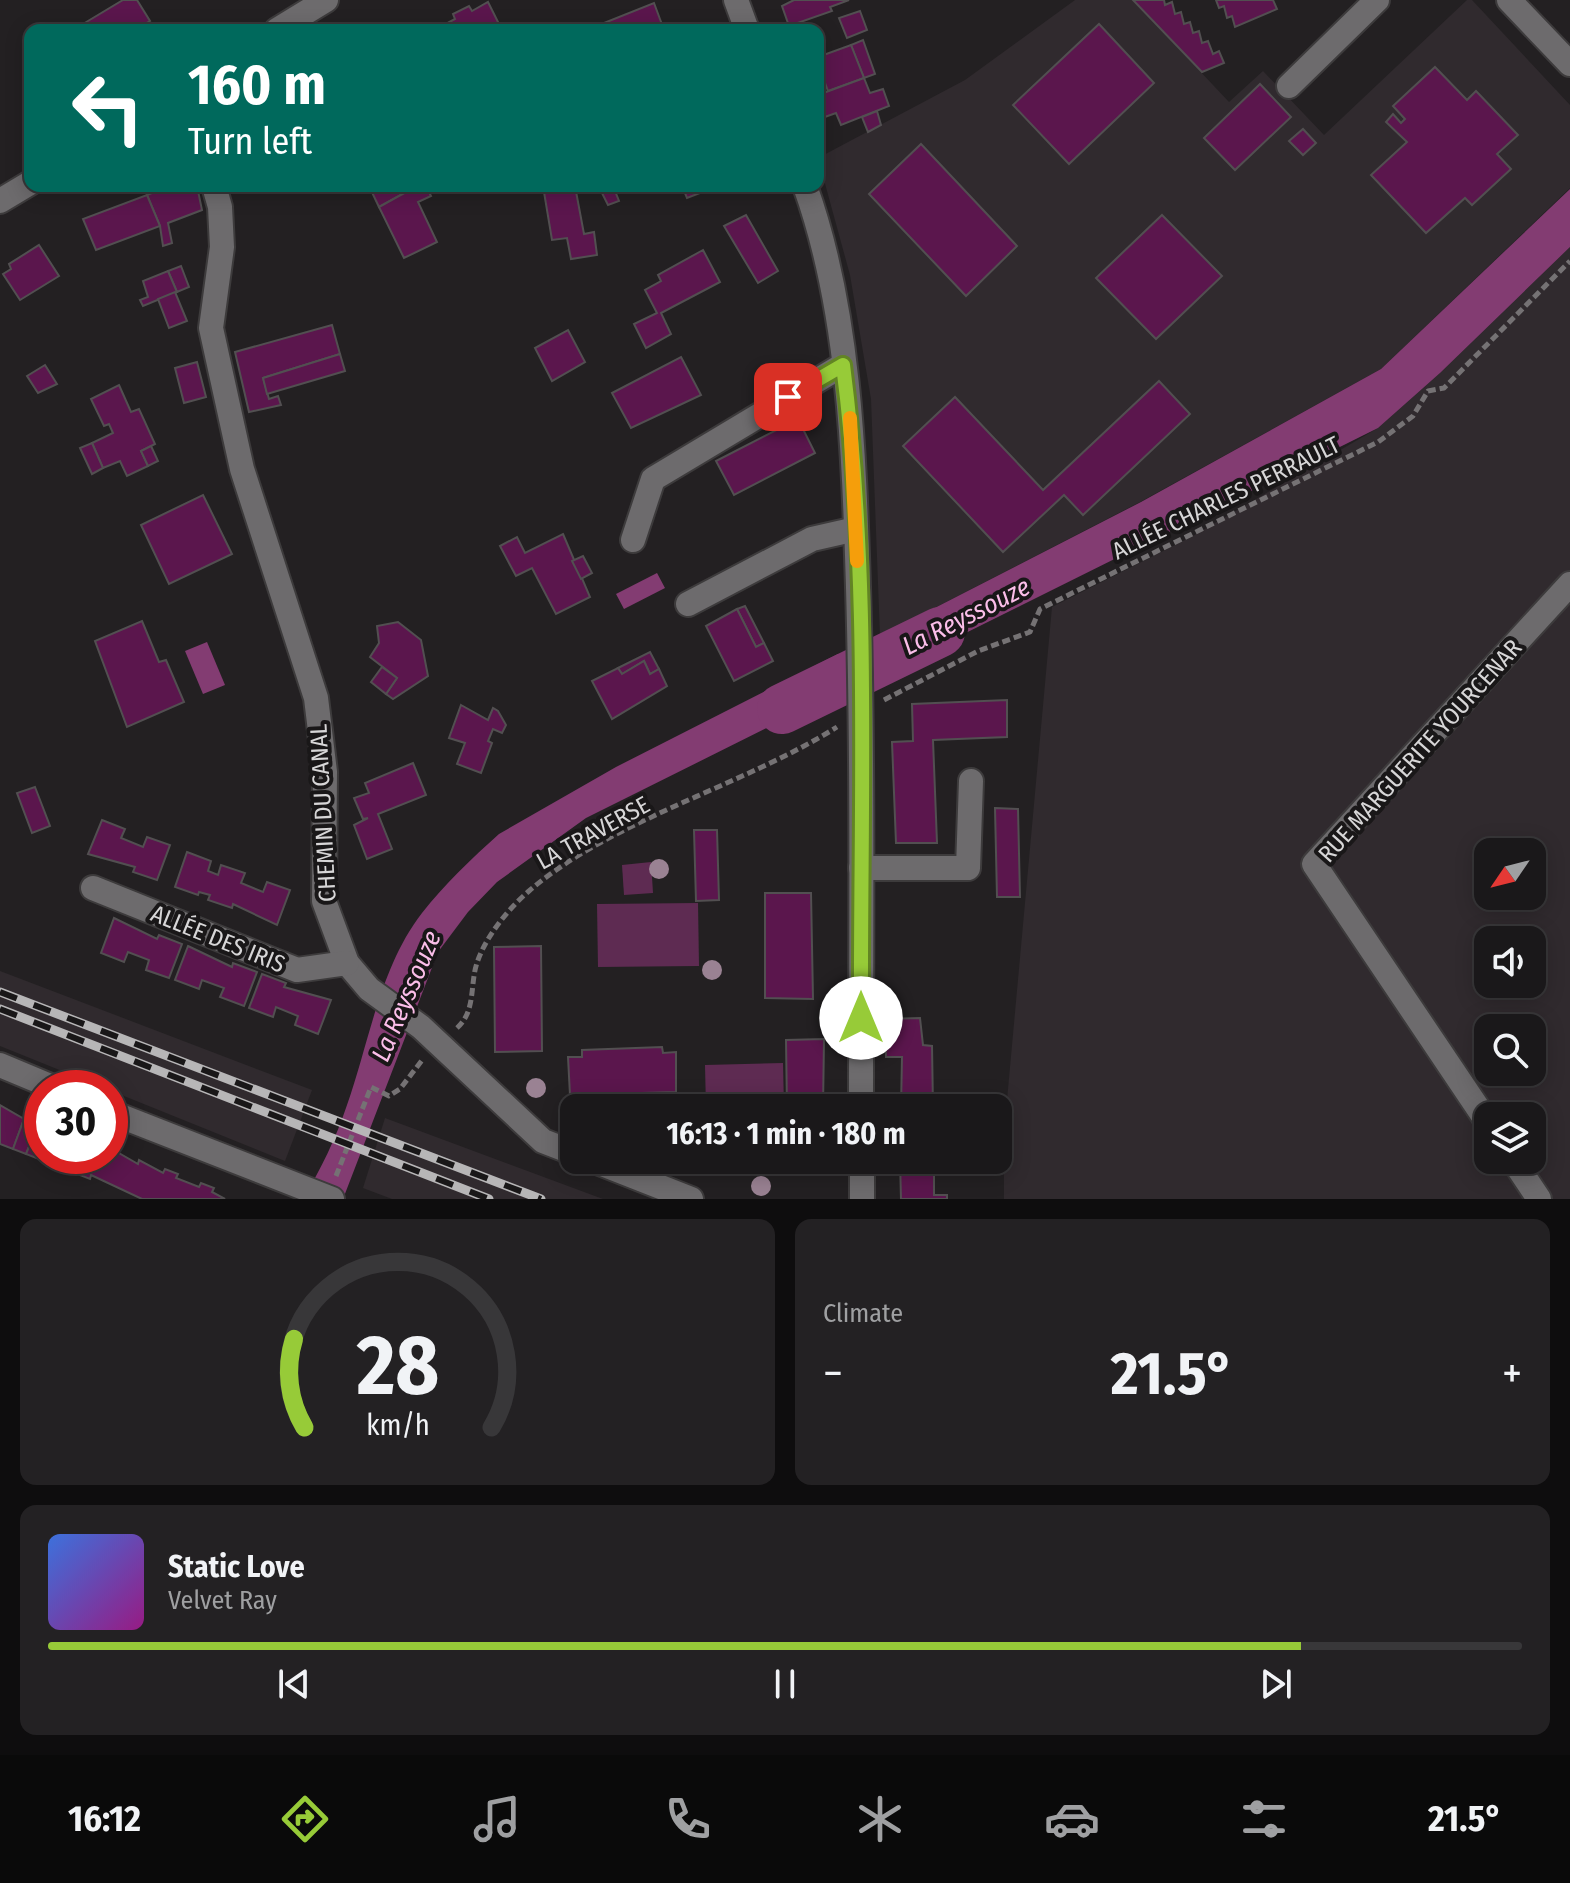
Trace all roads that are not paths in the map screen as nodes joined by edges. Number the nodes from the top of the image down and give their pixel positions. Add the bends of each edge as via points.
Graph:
1 (326, 0) edge
2 (736, 0) edge
3 (1377, 0) edge
4 (1509, 0) edge
5 (287, 24) edge
6 (745, 24) edge
7 (1570, 64) edge
8 (1289, 86) dead end
9 (24, 187) edge
10 (216, 192) edge
11 (807, 192) edge
12 (0, 201) edge
13 (843, 365) junction
14 (856, 529) junction
15 (633, 540) dead end
16 (1570, 584) edge
17 (688, 604) dead end
18 (971, 781) dead end
19 (861, 868) junction
20 (93, 888) dead end
21 (347, 963) junction
22 (0, 1065) edge
23 (24, 1075) edge
24 (861, 1094) edge
25 (1474, 1102) edge
26 (128, 1119) edge
27 (560, 1148) edge
28 (628, 1174) edge
29 (862, 1174) edge
30 (1522, 1174) edge
31 (332, 1192) edge
32 (691, 1199) edge
33 (862, 1199) edge
34 (1539, 1199) edge

1 - 5 street
2 - 6 street
3 - 8 street
4 - 7 street
9 - 12 street
10 - 21 street, CHEMIN DU CANAL via 222,247 211,328 242,469 316,698 325,772 324,901
11 - 13 street
13 - 14 street via 854,449
13 - 15 street via 653,479
14 - 17 street via 812,539
14 - 19 street
16 - 25 street, RUE MARGUERITE YOURCENAR via 1314,864
18 - 19 street via 968,868
19 - 24 street
20 - 21 street, ALLÉE DES IRIS via 297,970
21 - 27 street, CHEMIN DU CANAL via 369,989 430,1035 543,1141
22 - 23 street
26 - 31 street via 298,1186
28 - 32 street
29 - 33 street
30 - 34 street

